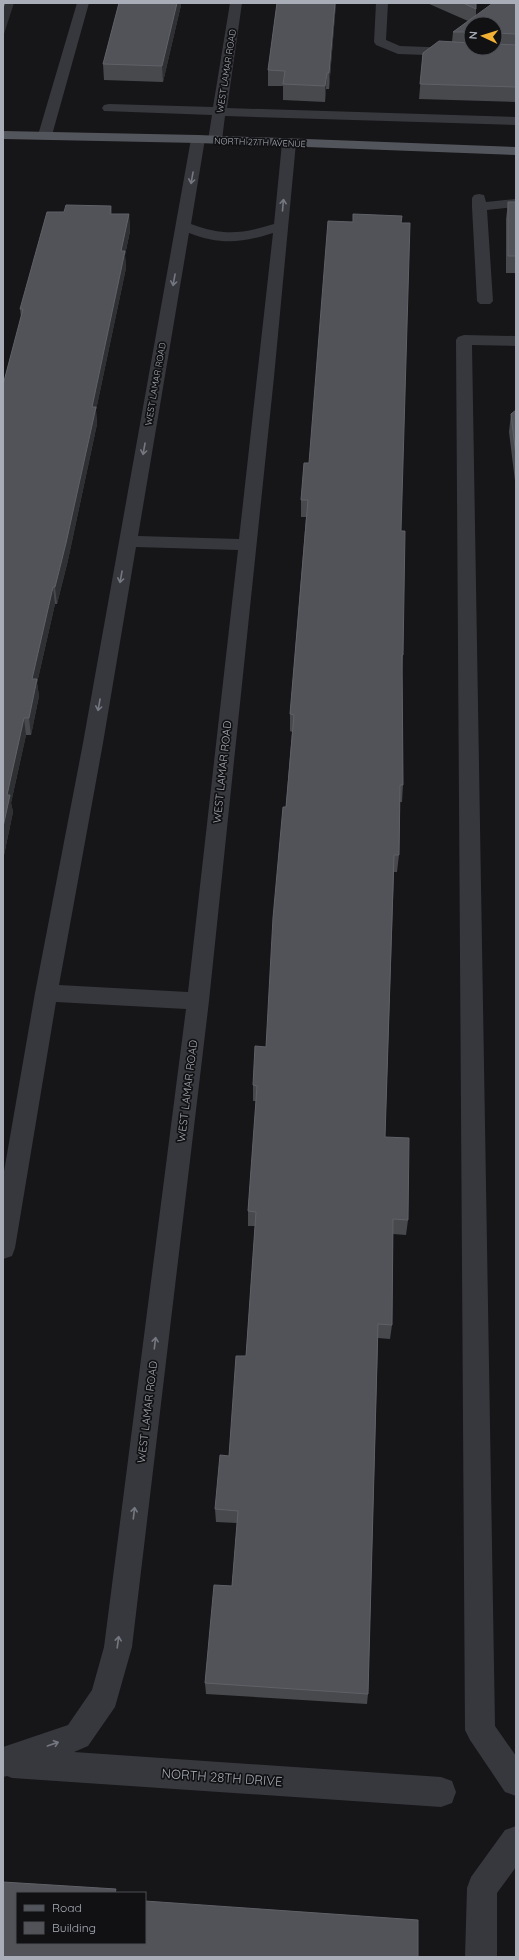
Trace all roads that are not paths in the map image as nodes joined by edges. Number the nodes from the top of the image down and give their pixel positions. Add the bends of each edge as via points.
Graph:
1 (83, 3) edge
2 (236, 3) edge
3 (382, 3) edge
4 (463, 53) edge
5 (109, 108) dead end
6 (219, 111) junction
7 (516, 121) edge
8 (3, 135) edge
9 (45, 136) junction
10 (198, 139) junction
11 (215, 140) junction
12 (289, 143) junction
13 (516, 151) edge
14 (516, 203) edge
15 (183, 226) junction
16 (281, 226) junction
17 (485, 301) dead end
18 (516, 341) edge
19 (127, 541) junction
20 (248, 544) junction
21 (46, 993) junction
22 (198, 1001) junction
23 (3, 1248) edge
24 (3, 1762) edge
25 (516, 1781) edge
26 (441, 1792) dead end
27 (516, 1841) edge
28 (481, 1957) edge

1 - 9 street
2 - 6 street, WEST LAMAR ROAD
3 - 4 street via 380,42 398,50
5 - 6 street
6 - 7 street
6 - 11 street, WEST LAMAR ROAD
8 - 9 main road, NORTH 27TH AVENUE
9 - 10 main road, NORTH 27TH AVENUE
10 - 11 main road, NORTH 27TH AVENUE
10 -> 15 street, WEST LAMAR ROAD
11 - 12 main road, NORTH 27TH AVENUE
12 - 13 main road, NORTH 27TH AVENUE
16 -> 12 street, WEST LAMAR ROAD
14 - 17 street via 479,202
15 - 16 street via 209,236 228,239 248,237
15 -> 19 street, WEST LAMAR ROAD
16 - 20 street, WEST LAMAR ROAD
18 - 25 street via 464,340 480,1730
19 - 20 street
19 -> 21 street, WEST LAMAR ROAD
20 - 22 street, WEST LAMAR ROAD
21 - 22 street
21 - 23 street, WEST LAMAR ROAD
24 -> 22 street, WEST LAMAR ROAD via 78,1736 105,1697 107,1690 118,1647
24 - 26 street, NORTH 28TH DRIVE
27 - 28 street via 482,1888

